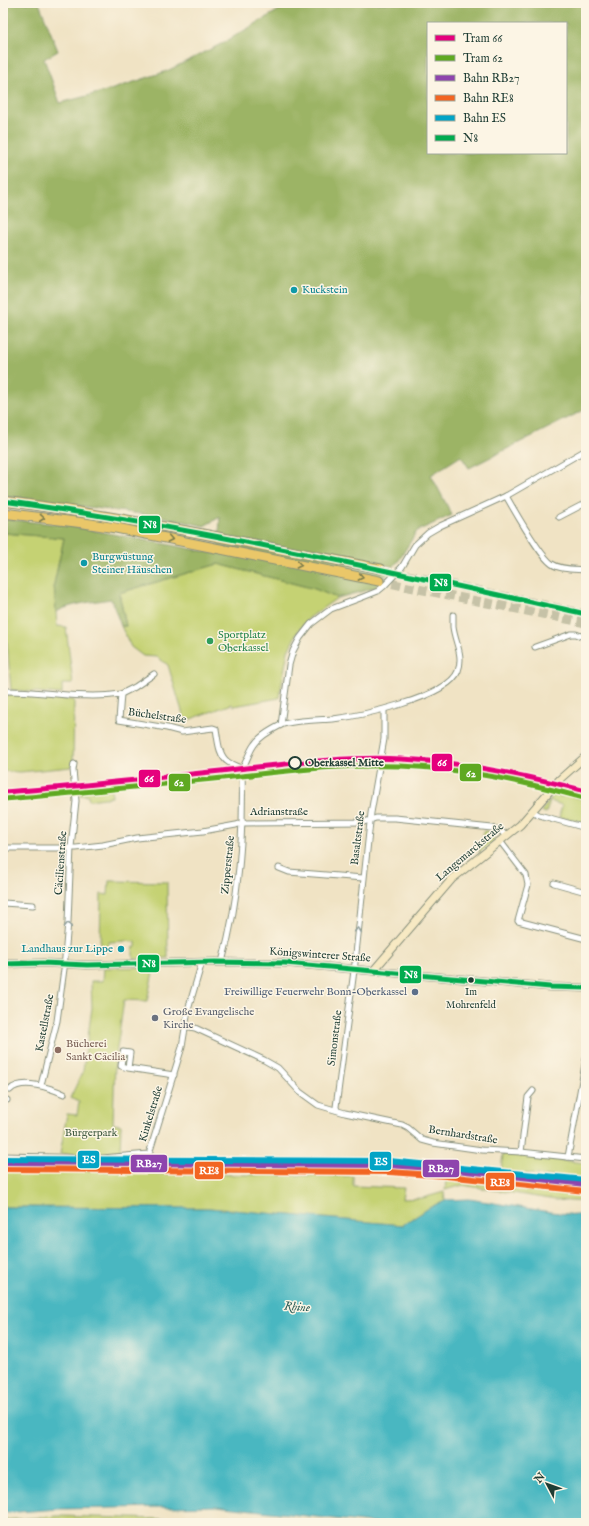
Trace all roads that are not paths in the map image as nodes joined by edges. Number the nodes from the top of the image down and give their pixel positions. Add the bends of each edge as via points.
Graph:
1 (586, 450) edge
2 (506, 496) junction
3 (3, 501) edge
4 (586, 503) edge
5 (3, 514) edge
6 (559, 517) dead end
7 (381, 569) tunnel mouth
8 (586, 570) edge
9 (379, 581) tunnel mouth
10 (453, 615) dead end
11 (586, 638) edge
12 (535, 647) dead end
13 (154, 674) dead end
14 (3, 691) edge
15 (121, 694) junction
16 (384, 710) junction
17 (281, 725) junction
18 (586, 756) edge
19 (74, 764) dead end
20 (242, 769) junction
21 (532, 811) junction
22 (370, 820) junction
23 (242, 823) junction
24 (586, 828) edge
25 (506, 836) junction
26 (500, 841) junction
27 (71, 847) junction
28 (3, 848) edge
29 (279, 868) dead end
30 (363, 878) junction
31 (554, 883) dead end
32 (586, 892) edge
33 (3, 904) edge
34 (33, 905) dead end
35 (586, 939) edge
36 (202, 962) junction
37 (222, 962) junction
38 (3, 964) edge
39 (64, 964) junction
40 (354, 968) junction
41 (374, 970) junction
42 (586, 988) edge
43 (185, 1026) junction
44 (586, 1059) edge
45 (128, 1068) dead end
46 (174, 1075) junction
47 (41, 1085) junction
48 (10, 1090) dead end
49 (532, 1091) dead end
50 (64, 1094) dead end
51 (337, 1110) junction
52 (520, 1152) junction
53 (3, 1156) edge
54 (568, 1157) junction
55 (586, 1159) edge

1 - 2 street
2 - 8 street via 551,564
2 - 17 street via 428,533 415,545 402,567 378,591 331,609 311,624 293,651
3 - 7 highway via 181,530
4 - 6 street
5 -> 9 highway via 116,528
10 - 16 street via 453,628 461,658 456,675 447,685
11 - 12 street via 571,634
13 - 15 street, Büchelstraße
14 - 15 street, Büchelstraße via 108,696
15 - 20 street, Büchelstraße via 119,720 182,732 214,728 224,758
16 - 17 street
16 - 22 street, Basaltstraße via 384,739
17 - 20 street via 258,740
18 - 21 main road, Langemarckstraße via 560,779
19 - 27 street, Cäcilienstraße via 76,800
20 - 23 street, Zipperstraße
21 - 24 street
21 - 25 main road, Langemarckstraße
22 - 23 street, Adrianstraße
22 - 25 street, Adrianstraße via 395,818 476,826 500,830
22 - 30 street, Basaltstraße
23 - 27 street, Adrianstraße via 103,845
23 - 37 street, Zipperstraße via 231,922
25 - 26 main road, Langemarckstraße
26 - 35 street via 528,881 518,921
26 - 41 main road, Langemarckstraße via 452,879
27 - 28 street, Adrianstraße
39 -> 27 street, Cäcilienstraße
29 - 30 street via 289,872
40 -> 30 street, Basaltstraße
31 - 32 street
33 - 34 street
36 - 37 main road, Königswinterer Straße
36 - 39 main road, Königswinterer Straße
36 - 43 street, Kinkelstraße
37 - 40 main road, Königswinterer Straße via 294,963
38 - 39 main road, Königswinterer Straße
39 - 47 street, Kastellstraße via 57,1021
40 - 41 main road, Königswinterer Straße
40 - 51 street, Simonstraße
41 - 42 main road, Königswinterer Straße via 550,987
43 - 46 street, Kinkelstraße
43 - 51 street, Bernhardstraße via 195,1028 264,1060 278,1068 311,1101
44 - 54 street
45 - 46 street
46 - 53 street, Kinkelstraße via 149,1154 102,1158
47 - 48 street via 16,1086
47 - 50 street
49 - 52 street via 528,1097
51 - 52 street, Bernhardstraße via 402,1125 422,1140 433,1143
52 - 54 street, Bernhardstraße
54 - 55 street, Bernhardstraße

